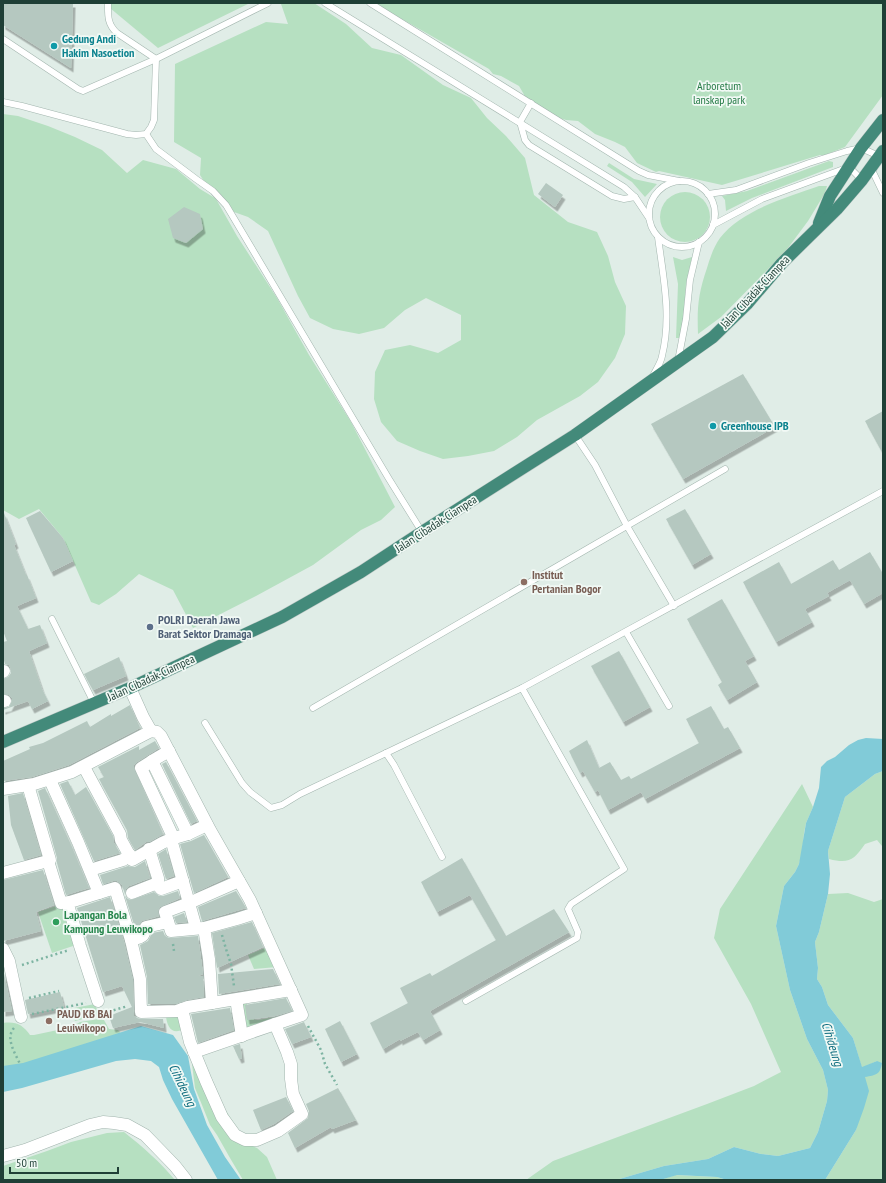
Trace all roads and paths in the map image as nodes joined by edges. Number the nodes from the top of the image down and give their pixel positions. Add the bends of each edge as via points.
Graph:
1 (108, 3) edge
2 (268, 3) edge
3 (325, 3) edge
4 (370, 3) edge
5 (3, 39) edge
6 (156, 59) junction
7 (3, 102) edge
8 (531, 104) junction
9 (883, 120) edge
10 (520, 122) junction
11 (146, 134) junction
12 (862, 148) junction
13 (881, 154) edge
14 (849, 167) junction
15 (871, 168) junction
16 (862, 180) junction
17 (679, 181) junction
18 (883, 193) edge
19 (708, 194) junction
20 (635, 197) junction
21 (649, 218) junction
22 (713, 225) junction
23 (817, 228) junction
24 (658, 237) junction
25 (699, 242) junction
26 (678, 362) junction
27 (649, 383) junction
28 (575, 436) junction
29 (725, 469) dead end
30 (883, 491) edge
31 (627, 526) junction
32 (422, 532) junction
33 (674, 606) junction
34 (52, 619) dead end
35 (626, 632) junction
36 (130, 688) junction
37 (522, 688) junction
38 (94, 703) junction
39 (669, 706) dead end
40 (313, 708) dead end
41 (205, 722) dead end
42 (151, 730) junction
43 (3, 742) edge
44 (169, 751) junction
45 (386, 753) junction
46 (152, 761) junction
47 (84, 767) junction
48 (50, 780) junction
49 (28, 785) junction
50 (3, 789) edge
51 (207, 825) junction
52 (188, 834) junction
53 (172, 839) junction
54 (149, 849) junction
55 (130, 856) junction
56 (442, 857) dead end
57 (50, 860) dead end
58 (90, 870) junction
59 (3, 873) edge
60 (184, 881) junction
61 (239, 881) junction
62 (157, 884) junction
63 (99, 893) junction
64 (132, 893) dead end
65 (70, 902) junction
66 (189, 903) junction
67 (256, 913) junction
68 (168, 922) junction
69 (219, 924) junction
70 (200, 928) junction
71 (131, 940) junction
72 (80, 946) junction
73 (3, 949) edge
74 (11, 968) junction
75 (291, 990) junction
76 (59, 991) dead end
77 (18, 1000) junction
78 (466, 1001) dead end
79 (140, 1002) junction
80 (236, 1002) junction
81 (212, 1003) junction
82 (100, 1006) junction
83 (182, 1009) junction
84 (302, 1015) junction
85 (22, 1017) junction
86 (275, 1024) junction
87 (242, 1036) junction
88 (194, 1052) junction
89 (20, 1064) dead end
90 (337, 1085) dead end
91 (3, 1156) edge
92 (186, 1180) edge

1 - 6 lane via 108,18 112,28
2 - 6 lane
3 - 10 lane
4 - 8 lane
5 - 6 lane via 83,91
6 - 11 lane via 154,120
7 - 11 lane via 127,134
8 - 10 lane
8 - 17 lane via 639,171
9 - 12 highway
10 - 20 lane
10 - 20 lane via 525,140 530,145 612,196 624,199
11 - 32 lane via 156,149 213,191 226,205
12 - 13 lane
12 - 14 highway
12 - 19 lane via 809,163 736,190
13 - 15 highway, Jalan Cibadak-Ciampea
14 - 16 lane
14 - 22 lane via 762,199
14 - 23 highway via 830,196
15 - 16 highway, Jalan Cibadak-Ciampea
15 - 18 lane
16 - 23 highway, Jalan Cibadak-Ciampea
17 - 19 lane via 700,186
17 - 21 lane via 660,189 653,197 649,207
19 - 22 lane via 715,214
20 - 21 lane
21 - 24 lane
22 - 25 lane
23 - 26 highway, Jalan Cibadak-Ciampea via 782,263 747,304 713,336
24 - 25 lane via 677,246
24 - 27 lane via 666,298 666,325 662,357
25 - 26 lane via 690,280
26 - 27 highway, Jalan Cibadak-Ciampea
27 - 28 highway, Jalan Cibadak-Ciampea
28 - 31 lane via 595,465
28 - 32 highway, Jalan Cibadak-Ciampea
29 - 31 lane
30 - 33 lane
31 - 33 lane
31 - 40 lane
32 - 36 highway, Jalan Cibadak-Ciampea via 361,572 282,617
33 - 35 lane
34 - 38 lane
35 - 37 lane
35 - 39 lane
36 - 38 highway, Jalan Cibadak-Ciampea
36 - 42 street
37 - 45 lane
37 - 78 lane via 624,870 569,906 578,932 577,938
38 - 43 highway, Jalan Cibadak-Ciampea
41 - 45 lane via 242,783 271,808 282,805
42 - 44 street via 161,736
42 - 47 street
44 - 46 street
44 - 51 street
45 - 56 lane
46 - 52 street
46 - 53 street via 141,768
47 - 48 street
47 - 55 street
48 - 49 street
48 - 58 street
49 - 50 street
49 - 57 street
51 - 52 street
51 - 61 street
52 - 53 street
53 - 54 street
53 - 60 street
54 - 55 street via 132,860
54 - 62 street via 158,878
55 - 58 street
58 - 63 street
59 - 65 street via 48,861 61,903
60 - 62 street via 161,889
60 - 66 street
61 - 66 street
61 - 67 street
62 - 64 street
63 - 65 street
63 - 71 street via 114,888
65 - 72 street via 68,907
66 - 68 street via 165,912
66 - 70 street
67 - 69 street
67 - 75 street
68 - 70 street via 171,931
68 - 71 street via 146,927 143,936
69 - 70 street
69 - 80 path via 231,964
70 - 81 street via 209,959
71 - 79 street via 140,979
72 - 74 path
72 - 82 street
73 - 74 street
74 - 77 street
75 - 80 street
75 - 84 street
76 - 77 path
77 - 85 street
79 - 82 path via 105,1013
79 - 83 street via 141,1012
80 - 81 street
80 - 87 street
81 - 83 street
82 - 85 path
83 - 88 street
84 - 86 street
84 - 90 path
85 - 89 path via 22,1024 14,1027 10,1037
86 - 87 street
86 - 88 street via 287,1052 293,1094 302,1114 278,1131 257,1140 245,1140 235,1135 222,1117
87 - 88 street
91 - 92 street via 90,1125 114,1123 145,1135

